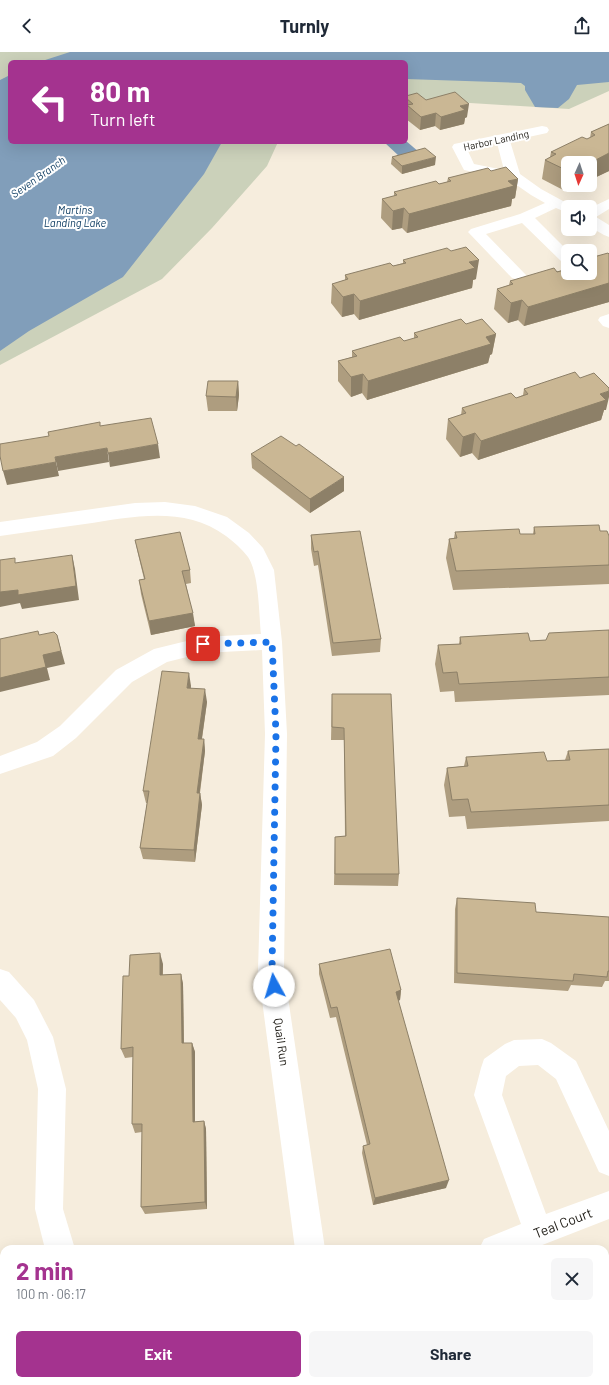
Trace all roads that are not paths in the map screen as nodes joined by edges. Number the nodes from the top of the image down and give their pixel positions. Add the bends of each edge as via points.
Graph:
1 (542, 130) dead end
2 (502, 138) junction
3 (513, 176) junction
4 (609, 203) edge
5 (561, 205) edge
6 (561, 206) edge
7 (597, 210) edge
8 (525, 217) junction
9 (597, 224) edge
10 (609, 232) edge
11 (561, 253) edge
12 (518, 276) dead end
13 (609, 319) edge
14 (609, 323) edge
15 (0, 529) edge
16 (272, 642) junction
17 (0, 766) edge
18 (0, 981) edge
19 (609, 1162) edge
20 (609, 1205) edge
21 (538, 1232) junction
22 (59, 1245) edge
23 (309, 1245) edge
24 (504, 1245) edge

1 - 2 street, Harbor Landing
2 - 3 street
2 - 3 street, Harbor Landing via 459,147 469,166
3 - 5 street, Harbor Landing
4 - 7 street
6 - 8 street
8 - 11 street
8 - 12 street via 476,232
9 - 10 street
13 - 14 street via 606,320
15 - 16 street, Quail Run via 135,510 165,509 194,513 220,522 242,538 256,553 264,570
16 - 17 street via 203,644 161,655 124,676 68,732 45,749
16 - 23 street, Quail Run via 276,734 272,970
18 - 22 street via 24,1009 40,1037 52,1088 50,1209
19 - 21 street via 566,1070 542,1052 514,1053 494,1068 488,1095
20 - 21 street, Teal Court
21 - 24 street, Teal Court

